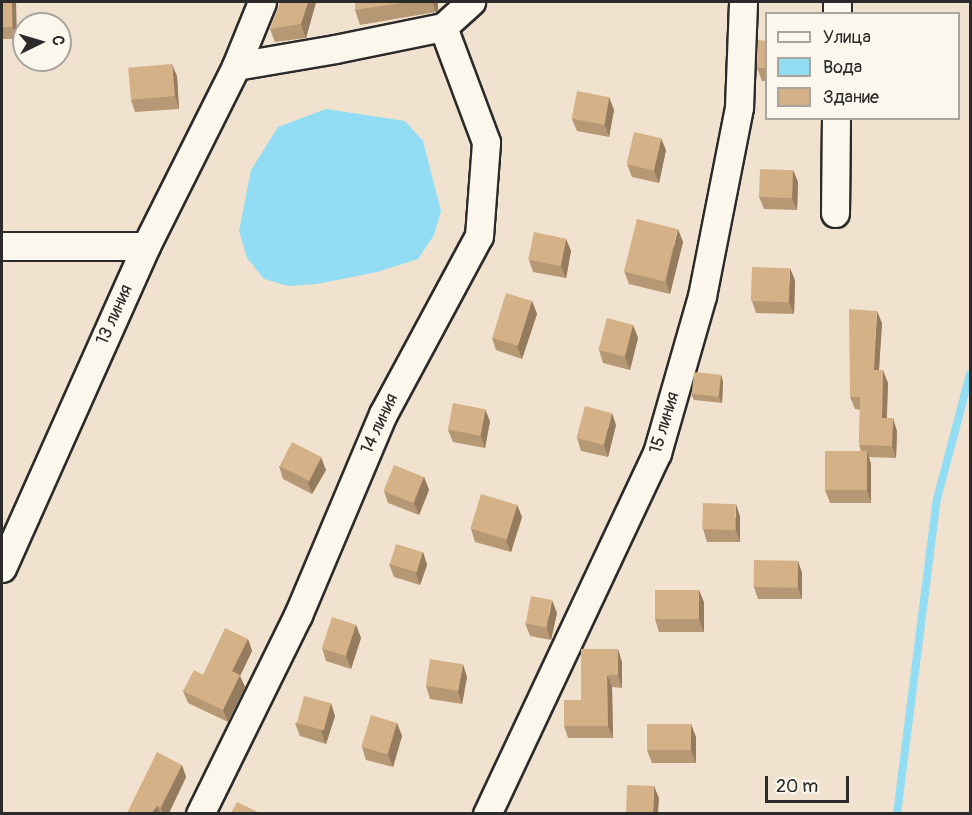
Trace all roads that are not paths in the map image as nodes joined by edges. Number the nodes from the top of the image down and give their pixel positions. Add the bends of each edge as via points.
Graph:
1 (262, 2) edge
2 (471, 2) edge
3 (743, 2) edge
4 (443, 27) junction
5 (236, 66) junction
6 (836, 120) edge
7 (835, 213) dead end
8 (2, 246) edge
9 (146, 246) junction
10 (2, 568) edge
11 (200, 813) edge
12 (487, 813) edge

1 - 5 street, 13 линия
2 - 4 street
3 - 12 street, 15 линия via 739,107 702,296 657,453
4 - 5 street
4 - 11 street, 14 линия via 486,142 479,236 383,414 298,615
5 - 9 street, 13 линия
6 - 7 street
8 - 9 street
9 - 10 street, 13 линия

